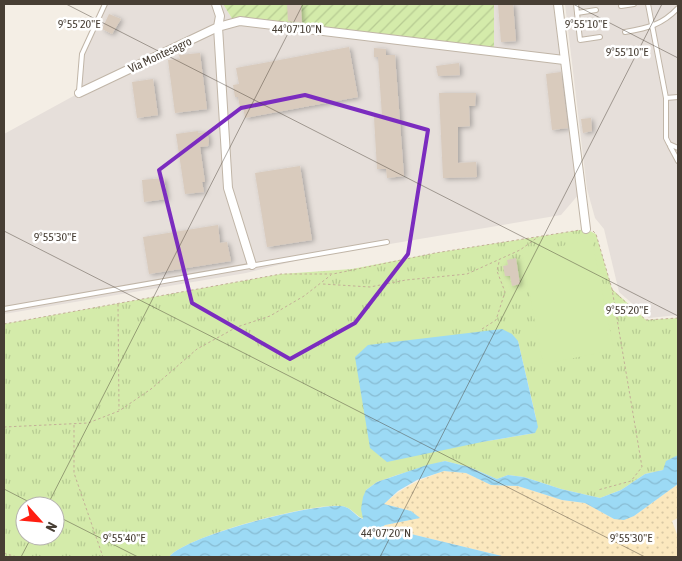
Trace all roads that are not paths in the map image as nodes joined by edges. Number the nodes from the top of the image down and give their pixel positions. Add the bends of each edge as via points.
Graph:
1 (105, 4) edge
2 (216, 4) edge
3 (558, 4) edge
4 (576, 4) edge
5 (634, 4) edge
6 (648, 4) edge
7 (621, 6) dead end
8 (678, 8) edge
9 (596, 10) dead end
10 (577, 13) junction
11 (218, 27) junction
12 (652, 27) junction
13 (625, 32) dead end
14 (600, 37) dead end
15 (564, 60) junction
16 (79, 93) joint
17 (678, 97) edge
18 (666, 98) junction
19 (669, 144) junction
20 (678, 148) edge
21 (678, 161) edge
22 (586, 230) road end
23 (387, 242) dead end
24 (252, 265) junction
25 (4, 310) edge

1 - 16 lane via 82,54
2 - 11 street via 220,16
3 - 15 street
4 - 10 lane
5 - 7 lane
6 - 12 lane
8 - 12 lane
9 - 10 lane
10 - 14 lane via 580,40
11 - 15 street, Via Montesagro via 240,22
11 - 16 street, Via Montesagro
11 - 24 street via 228,188
12 - 13 lane
12 - 18 lane
15 - 22 street
17 - 18 lane
18 - 19 lane via 666,138
19 - 20 lane
19 - 21 lane
23 - 24 lane
24 - 25 lane

